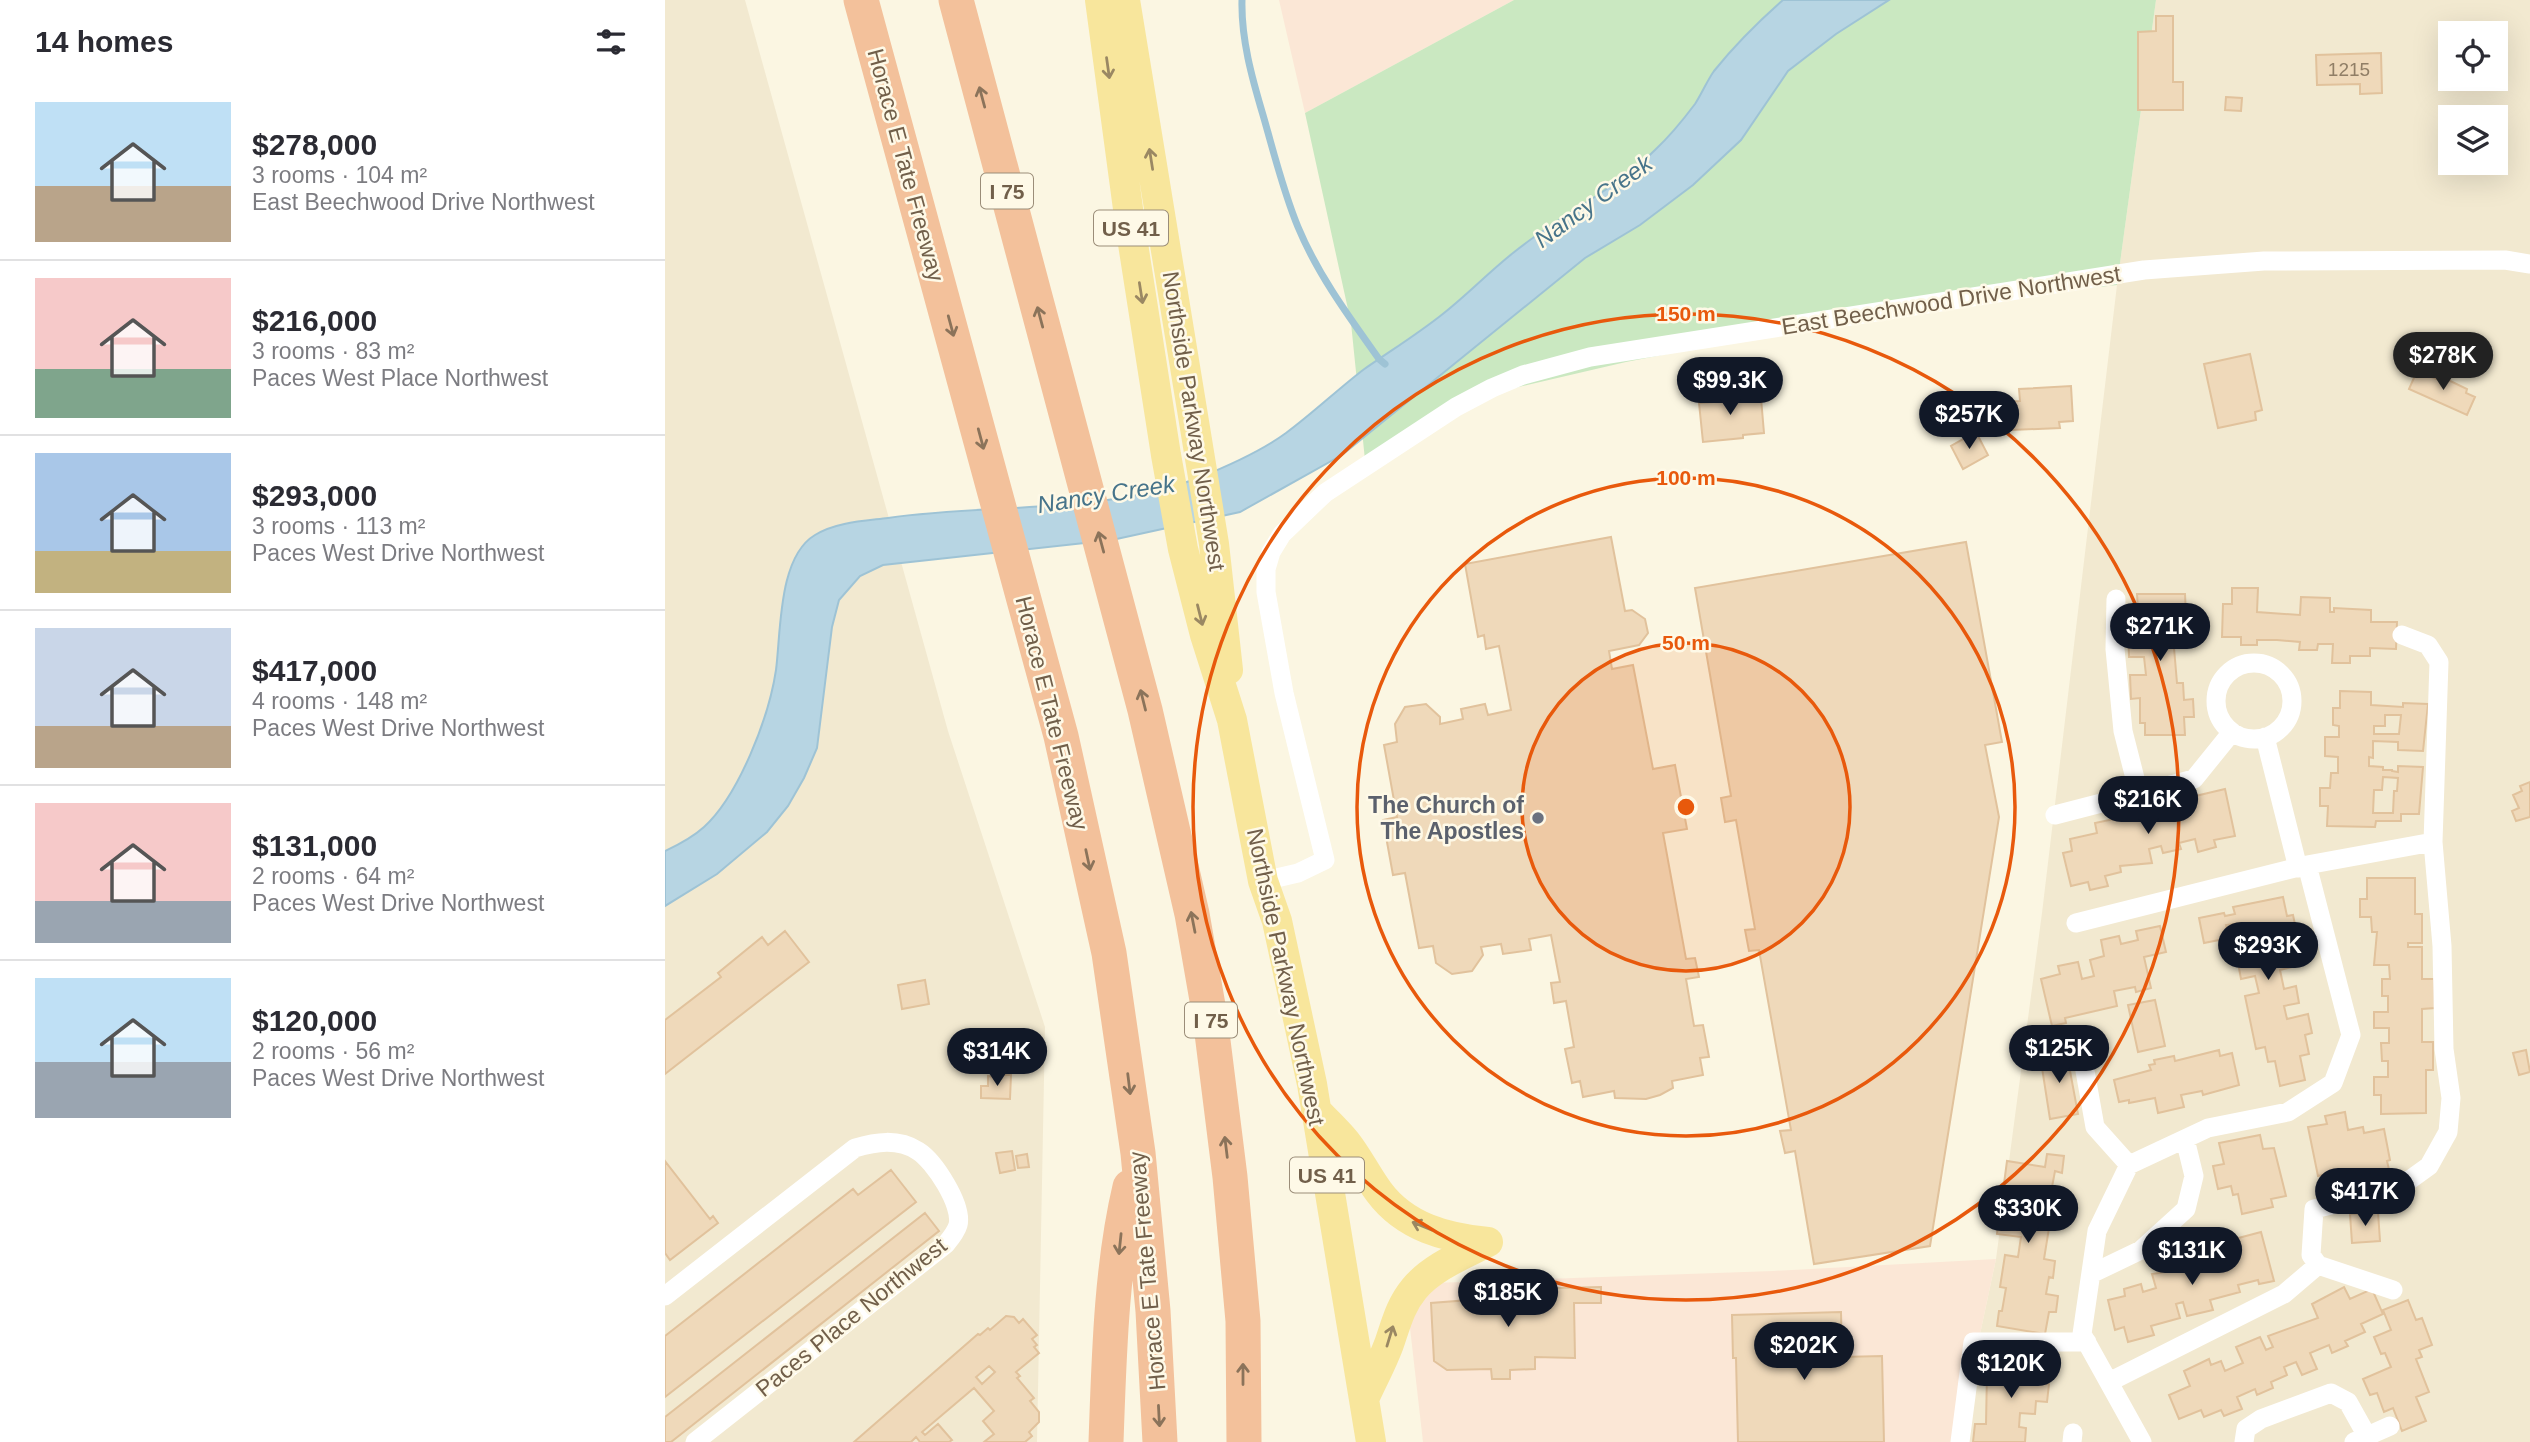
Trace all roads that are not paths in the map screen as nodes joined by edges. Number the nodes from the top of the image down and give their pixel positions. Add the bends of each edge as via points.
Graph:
1 (861, 0) edge
2 (956, 0) edge
3 (1100, 0) edge
4 (1125, 0) edge
5 (2530, 264) edge
6 (2116, 599) dead end
7 (2402, 635) dead end
8 (1232, 720) junction
9 (2232, 732) junction
10 (2265, 737) junction
11 (2139, 794) junction
12 (2055, 816) dead end
13 (2433, 842) junction
14 (2302, 867) junction
15 (1263, 881) junction
16 (2075, 923) dead end
17 (2079, 1037) dead end
18 (1316, 1110) junction
19 (2185, 1139) junction
20 (1138, 1153) junction
21 (2129, 1164) junction
22 (2318, 1265) junction
23 (2091, 1274) junction
24 (2393, 1290) dead end
25 (665, 1296) edge
26 (2087, 1342) junction
27 (2109, 1382) junction
28 (1364, 1399) junction
29 (2390, 1426) dead end
30 (2361, 1439) edge
31 (695, 1442) edge
32 (1106, 1442) edge
33 (1160, 1442) edge
34 (1244, 1442) edge
35 (1371, 1442) edge
36 (1960, 1442) edge
37 (2142, 1442) edge
38 (2244, 1442) edge

1 -> 20 highway, Horace E Tate Freeway via 1061,736 1109,953
34 -> 2 highway, I 75 via 1243,1321 1230,1177 1192,914 1119,607
3 -> 8 main road, Northside Parkway Northwest / US 41 via 1183,549
8 -> 4 main road, Northside Parkway Northwest / US 41 via 1214,544
5 - 15 street, East Beechwood Drive Northwest via 2505,260 2264,261 2144,270 1590,357 1492,388 1325,493 1282,534 1271,552 1266,592 1284,693 1325,860 1298,873
6 - 11 street via 2115,649 2123,730
7 - 13 street via 2428,645 2439,662
8 - 15 main road, Northside Parkway Northwest / US 41
9 - 10 street via 2245,738
9 - 10 street via 2217,713 2216,693 2233,669 2262,664 2286,681 2292,699 2282,727
9 - 11 street via 2194,779
10 - 14 street
11 - 12 street
13 - 14 street
13 - 22 street via 2444,1049 2451,1098 2448,1132 2428,1166 2411,1180 2314,1209 2311,1255
14 - 16 street
14 - 19 street via 2351,1035 2333,1083 2288,1112 2207,1128
15 - 18 main road, Northside Parkway Northwest / US 41 via 1277,921
17 - 21 street via 2095,1127
18 - 28 main road, Northside Parkway Northwest / US 41
28 -> 18 main road via 1401,1307 1414,1288 1488,1242 1455,1239 1411,1222 1393,1209 1347,1143
19 - 21 street
19 - 23 street via 2195,1176 2186,1209 2141,1250
20 -> 32 highway via 1122,1222
20 -> 33 highway, Horace E Tate Freeway
21 - 23 street via 2098,1231
22 - 24 street
22 - 27 street via 2284,1293
23 - 26 street via 2082,1334
25 - 31 street, Paces Place Northwest via 855,1148 876,1141 919,1151 956,1202 958,1225 946,1244
26 - 27 street
26 - 36 street via 1973,1342
27 - 37 street
28 - 35 main road, Northside Parkway Northwest / US 41
29 - 30 street
30 - 38 street via 2348,1402 2331,1393 2261,1419 2246,1429

